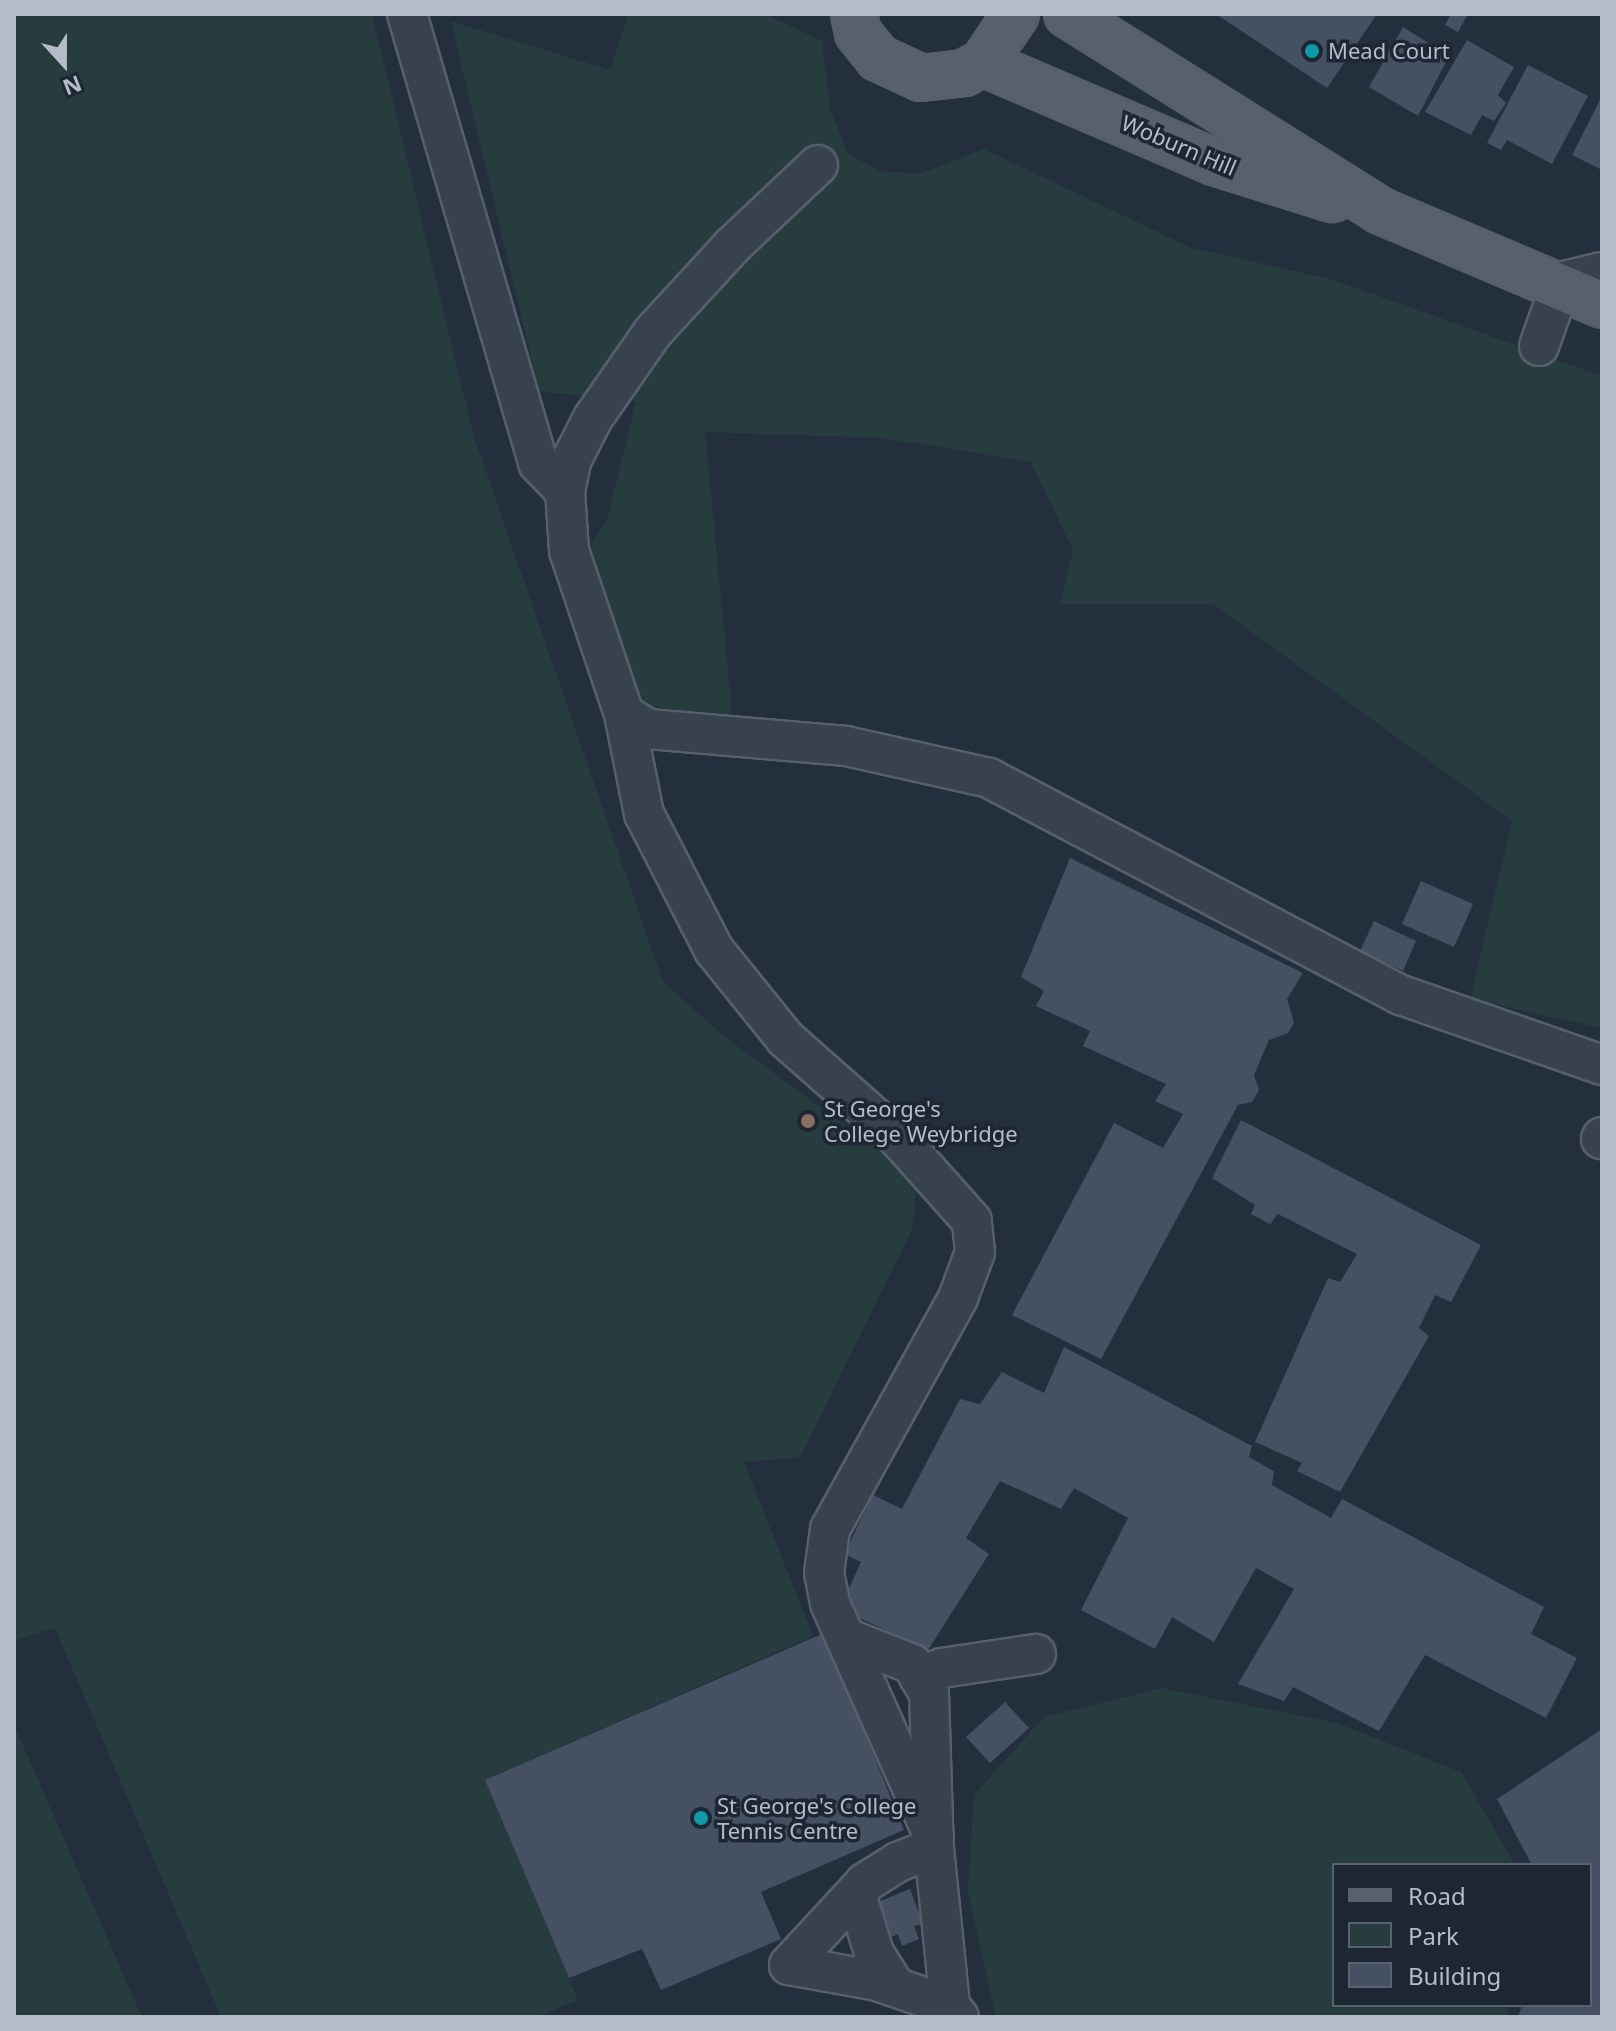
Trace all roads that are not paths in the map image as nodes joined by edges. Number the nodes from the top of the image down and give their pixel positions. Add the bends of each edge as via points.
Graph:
1 (407, 14) edge
2 (854, 14) edge
3 (1016, 14) edge
4 (1067, 14) edge
5 (983, 63) junction
6 (818, 165) dead end
7 (1381, 211) junction
8 (1602, 272) edge
9 (1556, 285) junction
10 (1602, 305) edge
11 (1539, 346) dead end
12 (565, 491) junction
13 (624, 714) junction
14 (1602, 1065) edge
15 (846, 1638) junction
16 (1036, 1654) dead end
17 (919, 1677) junction
18 (934, 1843) junction
19 (856, 1894) junction
20 (895, 1987) junction
21 (954, 2012) edge

1 - 12 street via 538,463
2 - 5 main road via 866,43 902,74 946,77
3 - 5 main road
4 - 7 main road, Woburn Hill
5 - 7 main road, Woburn Hill via 1214,162
6 - 12 street via 732,246 653,332 593,418 572,459
7 - 9 main road, Woburn Hill
8 - 9 street
9 - 10 main road, Woburn Hill
9 - 11 street
12 - 13 street via 569,551
13 - 14 street via 648,729 846,746 989,778 1401,995
13 - 15 street via 644,814 714,950 785,1038 899,1139 972,1221 975,1252 958,1298 830,1529 824,1573
15 - 17 street via 912,1664
15 - 18 street
16 - 17 street via 942,1668
17 - 18 street via 929,1693
18 - 19 street
18 - 21 street
19 - 20 street via 874,1953
19 - 20 street via 789,1965
20 - 21 street

